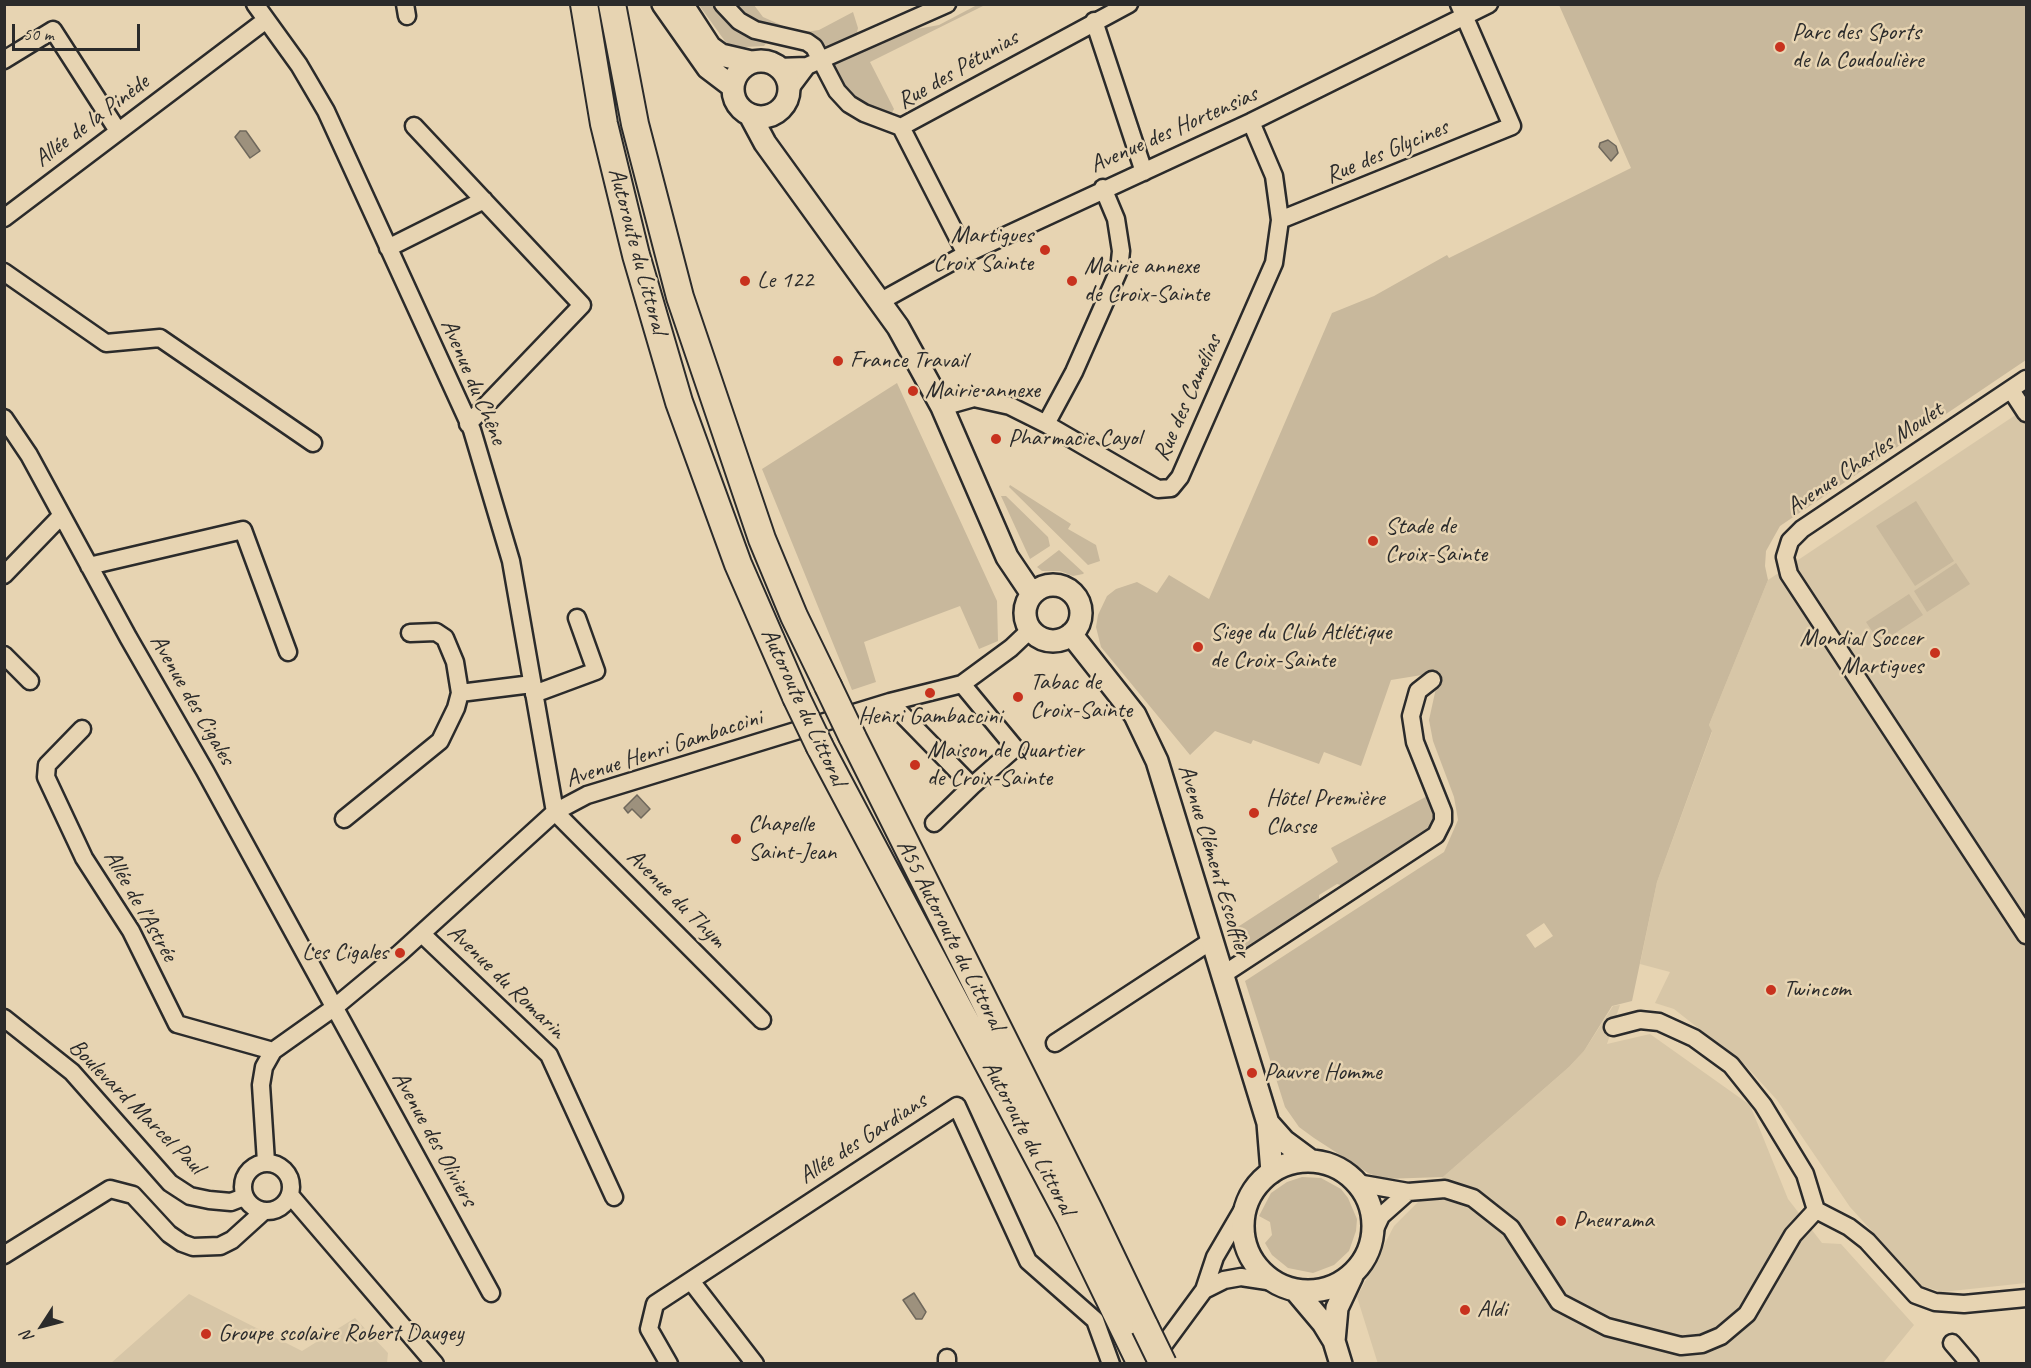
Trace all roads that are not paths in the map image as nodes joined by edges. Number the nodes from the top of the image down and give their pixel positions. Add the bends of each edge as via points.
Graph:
1 (255, 4) edge
2 (573, 4) edge
3 (584, 4) edge
4 (612, 4) edge
5 (663, 4) edge
6 (682, 4) edge
7 (723, 4) edge
8 (946, 4) edge
9 (1129, 4) edge
10 (1489, 4) edge
11 (1461, 11) edge
12 (1097, 13) edge
13 (266, 20) junction
14 (4, 60) edge
15 (751, 62) junction
16 (814, 62) junction
17 (778, 67) junction
18 (733, 87) junction
19 (789, 90) junction
20 (780, 110) junction
21 (750, 115) junction
22 (1251, 122) junction
23 (414, 126) dead end
24 (901, 127) junction
25 (118, 131) junction
26 (779, 158) junction
27 (1144, 172) junction
28 (1103, 188) junction
29 (620, 189) junction
30 (484, 200) junction
31 (4, 218) edge
32 (1280, 220) junction
33 (388, 248) junction
34 (966, 254) junction
35 (4, 272) edge
36 (881, 301) junction
37 (2026, 379) edge
38 (2011, 390) junction
39 (942, 407) junction
40 (2026, 413) edge
41 (4, 418) edge
42 (468, 424) junction
43 (1046, 424) junction
44 (313, 443) dead end
45 (61, 516) junction
46 (89, 566) junction
47 (4, 574) edge
48 (1032, 594) junction
49 (577, 618) dead end
50 (1030, 630) junction
51 (410, 633) dead end
52 (1071, 634) junction
53 (288, 652) dead end
54 (4, 655) edge
55 (1432, 680) dead end
56 (30, 681) dead end
57 (962, 684) junction
58 (533, 689) junction
59 (460, 693) junction
60 (890, 702) junction
61 (82, 729) dead end
62 (852, 736) joint
63 (972, 786) junction
64 (555, 812) junction
65 (344, 819) dead end
66 (934, 823) dead end
67 (422, 934) junction
68 (2026, 935) edge
69 (1211, 941) junction
70 (1221, 976) junction
71 (335, 1007) junction
72 (4, 1018) edge
73 (762, 1020) dead end
74 (1613, 1027) dead end
75 (1055, 1043) dead end
76 (273, 1051) junction
77 (1268, 1123) junction
78 (1311, 1161) junction
79 (266, 1162) junction
80 (1272, 1172) junction
81 (1358, 1183) junction
82 (1408, 1192) junction
83 (290, 1195) junction
84 (244, 1197) junction
85 (614, 1197) dead end
86 (1246, 1204) junction
87 (1815, 1210) junction
88 (264, 1211) junction
89 (1373, 1233) junction
90 (4, 1255) edge
91 (1352, 1275) junction
92 (691, 1281) junction
93 (1274, 1282) junction
94 (1204, 1290) junction
95 (1296, 1291) junction
96 (491, 1293) dead end
97 (2026, 1298) edge
98 (1137, 1334) junction
99 (1334, 1341) junction
100 (1952, 1343) dead end
101 (435, 1364) edge
102 (669, 1364) edge
103 (755, 1364) edge
104 (1111, 1364) edge
105 (1141, 1364) edge
106 (1150, 1364) edge
107 (1163, 1364) edge
108 (1341, 1364) edge
109 (1970, 1364) edge

1 - 13 street, Avenue du Chêne
2 - 29 highway via 586,83
3 - 29 highway, Autoroute du Littoral via 604,124
4 - 62 highway, Autoroute du Littoral, bridge via 635,124 686,317 762,539
5 - 18 main road via 708,68
6 - 15 main road via 710,47 721,55
7 - 16 street via 739,21 755,30 807,42 814,47
8 - 16 street
9 - 12 street, Rue des Pétunias
10 - 11 street, Avenue des Hortensias
11 - 22 street, Avenue des Hortensias
11 - 32 street, Rue des Glycines via 1512,126
12 - 24 street, Rue des Pétunias
12 - 27 street
13 - 25 street, Allée de la Pinède
13 - 33 street, Avenue du Chêne via 326,111
14 - 25 street via 53,30
15 - 17 main road via 770,62
15 - 18 main road via 738,73
16 - 17 street
16 - 19 street
16 - 24 street via 849,104
17 - 19 main road
18 - 21 main road via 736,104
19 - 20 main road
20 - 21 main road via 766,117
20 - 26 main road via 776,138
21 - 26 main road via 765,143
22 - 27 street, Avenue des Hortensias
22 - 32 street, Rue des Camélias via 1274,176
23 - 30 street
24 - 34 street, Rue des Pétunias
25 - 31 street, Allée de la Pinède
26 - 36 main road
27 - 28 street, Avenue des Hortensias
28 - 34 street, Avenue des Hortensias
28 - 43 street via 1116,219 1121,250 1119,270 1074,372
29 - 98 highway, Autoroute du Littoral, bridge via 679,402 738,564 796,697 1070,1218
30 - 33 street
30 - 42 street via 582,305
32 - 43 street, Rue des Camélias via 1274,263 1180,477 1171,488 1158,489
33 - 42 street, Avenue du Chêne
34 - 36 street, Avenue des Hortensias
35 - 44 street via 106,343 160,338
36 - 39 main road
37 - 38 street, Avenue Charles Moulet
38 - 40 street
38 - 68 street, Avenue Charles Moulet via 1802,529 1790,541 1785,557 1790,574
39 - 43 street via 974,398 1010,406
39 - 48 main road via 1007,556
41 - 45 street, Avenue des Cigales via 29,455
42 - 58 street, Avenue du Chêne via 511,561
45 - 46 street, Avenue des Cigales
45 - 47 street
46 - 53 street via 243,530
46 - 71 street, Avenue des Cigales
48 - 50 main road via 1025,612
48 - 52 main road via 1049,585 1068,589 1077,598 1080,620
49 - 58 street via 596,671
50 - 52 main road via 1054,641
50 - 57 street, Avenue Henri Gambaccini
51 - 59 street via 436,632 445,638 455,662
52 - 69 main road, Avenue Clément Escoffier via 1135,715 1157,761
54 - 56 street
55 - 70 street via 1418,691 1411,716 1415,742 1443,812 1436,836
57 - 60 street, Avenue Henri Gambaccini
57 - 63 street via 1015,748
58 - 59 street
58 - 64 street, Avenue du Chêne
59 - 65 street via 440,741
60 - 63 street
60 - 64 street, Avenue Henri Gambaccini via 587,795
61 - 76 street, Allée de l'Astrée via 47,765 46,777 84,858 131,931 177,1024
62 - 98 highway, A55 Autoroute du Littoral via 1089,1210
63 - 66 street
64 - 67 street, Avenue Henri Gambaccini
64 - 73 street, Avenue du Thym
67 - 71 street, Avenue Henri Gambaccini
67 - 85 street, Avenue du Romarin via 549,1055
69 - 70 main road, Avenue Clément Escoffier
69 - 75 street
70 - 77 main road, Avenue Clément Escoffier
71 - 76 street, Avenue Henri Gambaccini
71 - 96 street, Avenue des Oliviers
72 - 84 street, Boulevard Marcel Paul via 72,1072 170,1183 190,1196 209,1200 231,1202
74 - 87 street via 1640,1020 1659,1022 1694,1038 1731,1065 1763,1105 1805,1174
76 - 79 street via 264,1067 261,1085
77 - 78 main road, Avenue Clément Escoffier
77 - 80 main road, Avenue Clément Escoffier
78 - 80 main road via 1296,1162
78 - 81 main road via 1329,1164
79 - 83 street via 285,1171
79 - 84 street via 245,1175
80 - 86 main road via 1258,1183
81 - 82 street
81 - 89 main road via 1370,1206
82 - 87 street via 1445,1189 1473,1198 1511,1228 1559,1302 1607,1327 1681,1346 1702,1344 1721,1336 1747,1314 1793,1235
82 - 89 street via 1381,1216
83 - 88 street via 275,1210
83 - 101 street
84 - 88 street
86 - 93 main road via 1244,1242 1255,1265
86 - 94 street via 1215,1257
87 - 97 street via 1849,1227 1921,1297 1964,1304
88 - 90 street via 232,1240 213,1247 194,1247 169,1234 133,1195 110,1189
89 - 91 main road via 1362,1263
91 - 95 main road via 1330,1288
91 - 99 main road via 1337,1308
92 - 102 street, Allée des Gardians via 655,1304 649,1329
92 - 103 street
92 - 104 street, Allée des Gardians via 957,1106 1028,1261 1095,1320
93 - 94 street via 1241,1277
93 - 95 main road
94 - 106 street
95 - 99 main road via 1315,1311
98 - 105 highway, Autoroute du Littoral
98 - 107 highway, Autoroute du Littoral, bridge
99 - 108 main road
100 - 109 street

